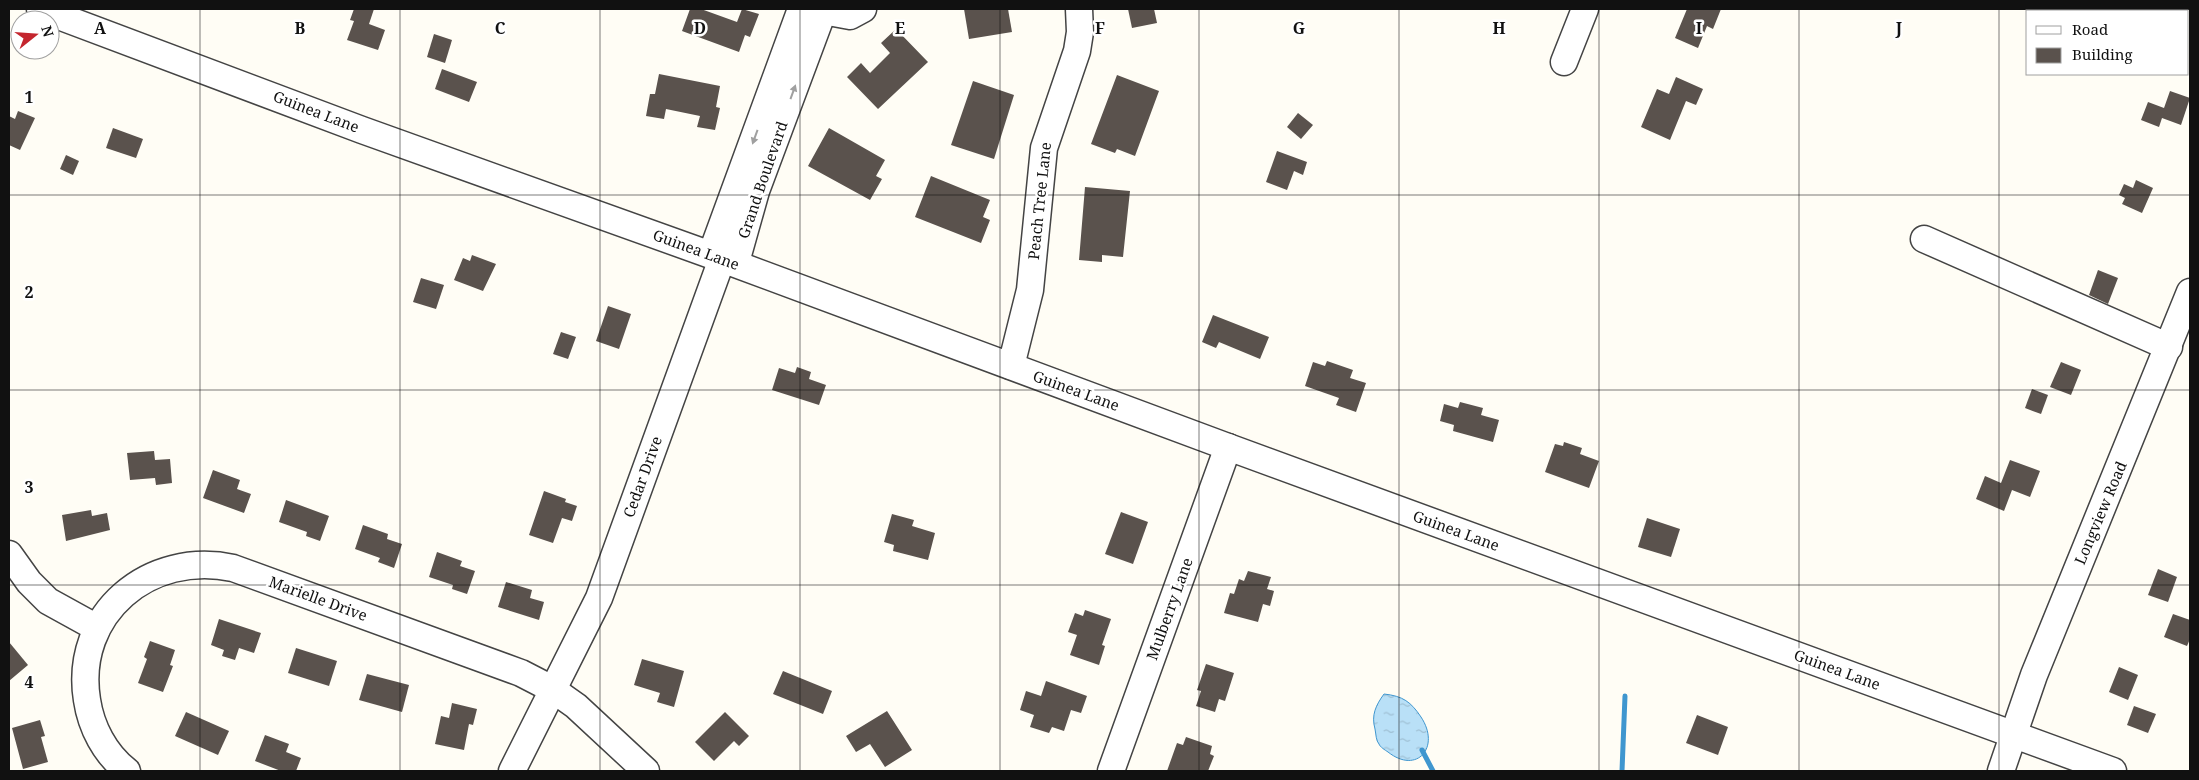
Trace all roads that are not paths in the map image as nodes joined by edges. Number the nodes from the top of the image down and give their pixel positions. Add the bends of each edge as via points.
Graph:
1 (40, 9) edge
2 (863, 9) edge
3 (1079, 9) edge
4 (1585, 9) edge
5 (815, 10) edge
6 (1564, 62) dead end
7 (1924, 239) dead end
8 (722, 258) junction
9 (2190, 292) edge
10 (2168, 347) junction
11 (1011, 366) junction
12 (1228, 447) junction
13 (9, 554) edge
14 (97, 628) junction
15 (552, 690) junction
16 (2014, 735) junction
17 (127, 771) edge
18 (512, 771) edge
19 (646, 771) edge
20 (1111, 771) edge
21 (2001, 771) edge
22 (2113, 771) edge

1 - 8 street, Guinea Lane via 362,130
2 - 5 street via 850,16
3 - 11 street, Peach Tree Lane via 1077,51 1044,148 1030,290
4 - 6 street
5 - 8 street, Grand Boulevard via 755,166 738,256
7 - 10 street
8 - 11 street, Guinea Lane
8 - 15 street, Cedar Drive via 599,598
9 - 10 street, Longview Road
10 - 16 street, Longview Road via 2058,613
11 - 12 street, Guinea Lane
12 - 16 street, Guinea Lane
12 - 20 street, Mulberry Lane
13 - 14 street via 48,601
14 - 15 street, Marielle Drive via 121,596 148,577 170,568 220,565 521,673
14 - 17 street, Marielle Drive via 86,662 84,686 88,711 105,748
15 - 18 street, Cedar Drive
15 - 19 street via 576,706
16 - 21 street, Longview Road
16 - 22 street, Guinea Lane

